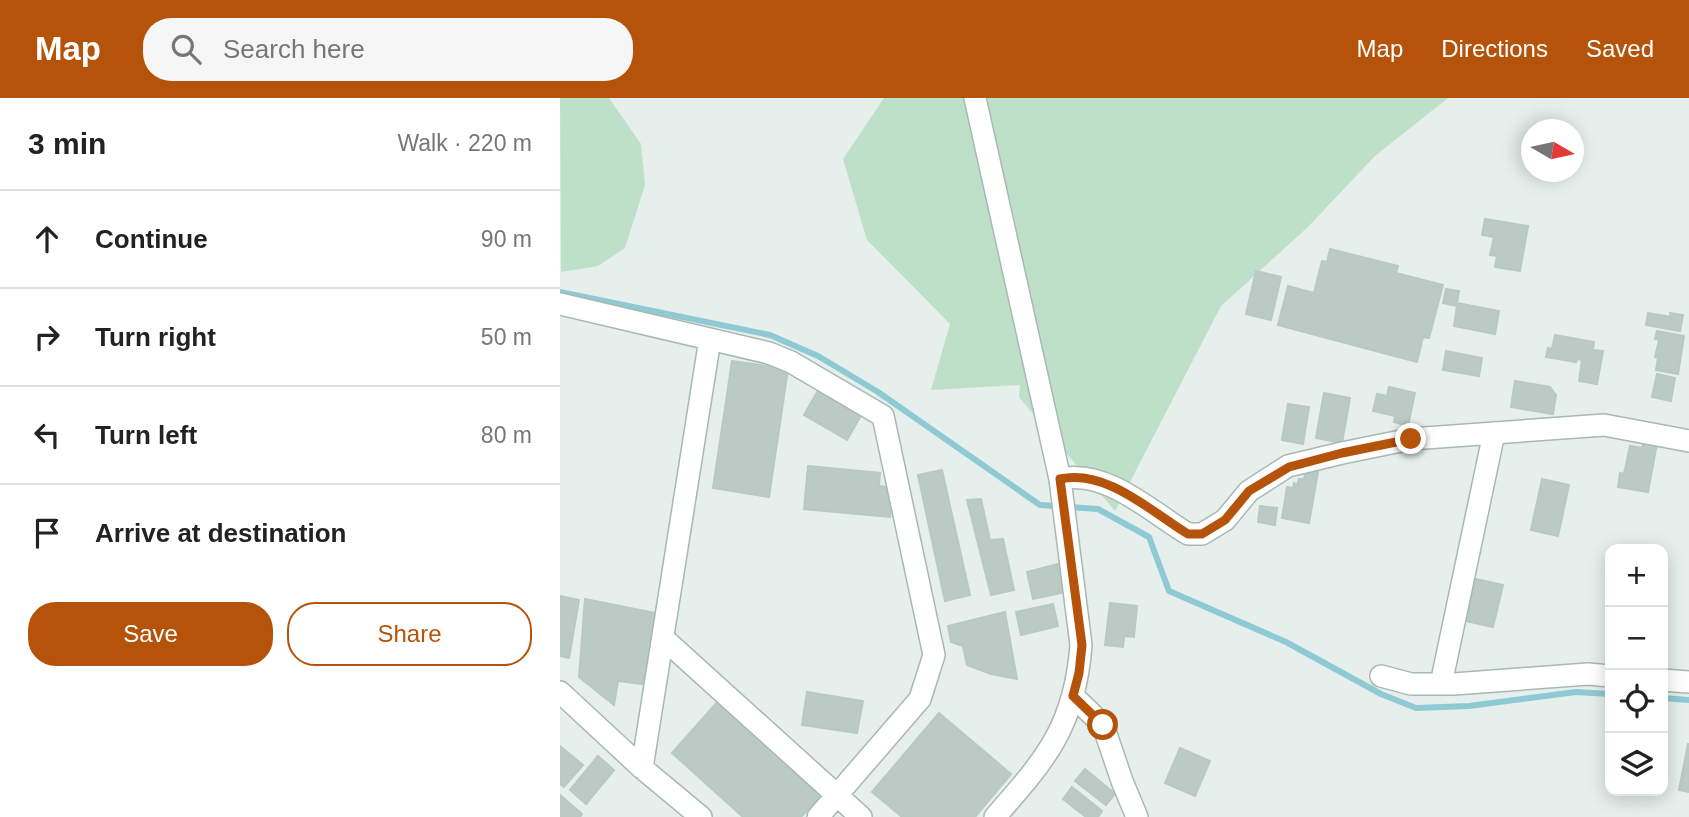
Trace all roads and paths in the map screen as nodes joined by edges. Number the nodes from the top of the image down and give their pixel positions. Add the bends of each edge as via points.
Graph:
1 (975, 98) edge
2 (560, 304) edge
3 (710, 339) junction
4 (1494, 433) junction
5 (1689, 441) edge
6 (1060, 479) junction
7 (663, 638) junction
8 (1381, 676) dead end
9 (1605, 676) edge
10 (1668, 680) edge
11 (1689, 682) edge
12 (1441, 684) junction
13 (560, 692) edge
14 (1073, 696) junction
15 (642, 768) junction
16 (837, 795) junction
17 (701, 817) edge
18 (818, 817) edge
19 (861, 817) edge
20 (995, 817) edge
21 (1137, 817) edge

1 - 6 street
2 - 3 street
3 - 7 street
3 - 16 street via 791,362 883,416 934,655 920,699
4 - 5 street via 1604,425
4 - 6 street via 1411,439 1289,467 1249,491 1225,520 1202,534 1188,534 1119,489 1093,480
4 - 12 street
6 - 14 street via 1082,645
7 - 15 street
7 - 16 street
8 - 12 street via 1411,684
9 - 12 street
10 - 11 street
13 - 15 street
14 - 20 street via 1066,721 1046,757
14 - 21 street via 1103,725
15 - 17 street
16 - 18 street
16 - 19 street

